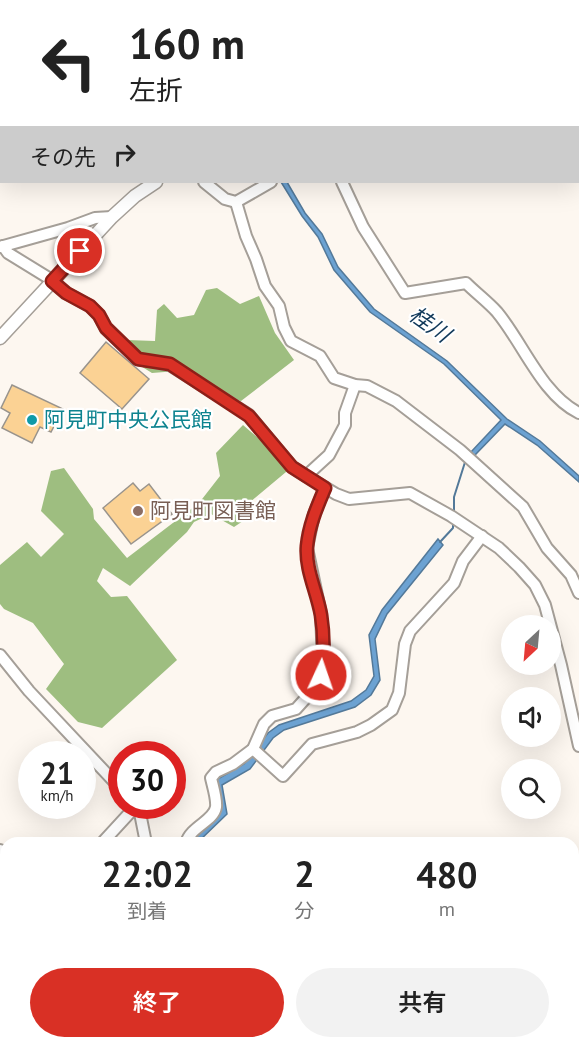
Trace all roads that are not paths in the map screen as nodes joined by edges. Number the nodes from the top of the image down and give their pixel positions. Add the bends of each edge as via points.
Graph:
1 (154, 183) edge
2 (205, 183) edge
3 (269, 183) edge
4 (342, 183) edge
5 (237, 202) junction
6 (112, 217) junction
7 (1, 247) edge
8 (52, 281) junction
9 (0, 338) edge
10 (355, 385) junction
11 (579, 413) edge
12 (306, 476) junction
13 (325, 488) junction
14 (482, 536) junction
15 (579, 593) edge
16 (0, 655) edge
17 (579, 746) edge
18 (253, 749) junction
19 (108, 775) edge
20 (124, 819) edge
21 (141, 819) edge
22 (108, 837) edge
23 (145, 837) edge
24 (187, 837) edge

1 - 6 street
2 - 5 street via 225,200
3 - 5 street
4 - 11 street via 363,227 405,293 466,283 497,313 549,387 567,407
5 - 10 street via 265,286 279,306 291,341 320,356 334,378
6 - 7 street via 95,218
6 - 8 street
7 - 8 street
8 - 9 street
8 - 12 street via 90,306 138,359 170,364 249,416 292,467
10 - 12 street via 345,413 345,426 329,455
10 - 15 street via 367,386 396,401 460,450 523,507 547,548 571,575
12 - 13 street
13 - 14 street via 349,499 410,493
13 - 18 street via 314,514 307,548 321,614 321,675 296,709 272,716 264,724
14 - 17 street via 519,567 535,585 545,605
14 - 18 street via 463,561 454,583 410,631 399,693 392,710 357,732 312,744 283,776
16 - 19 street
18 - 24 street via 211,778 215,809
20 - 22 street
21 - 23 street

